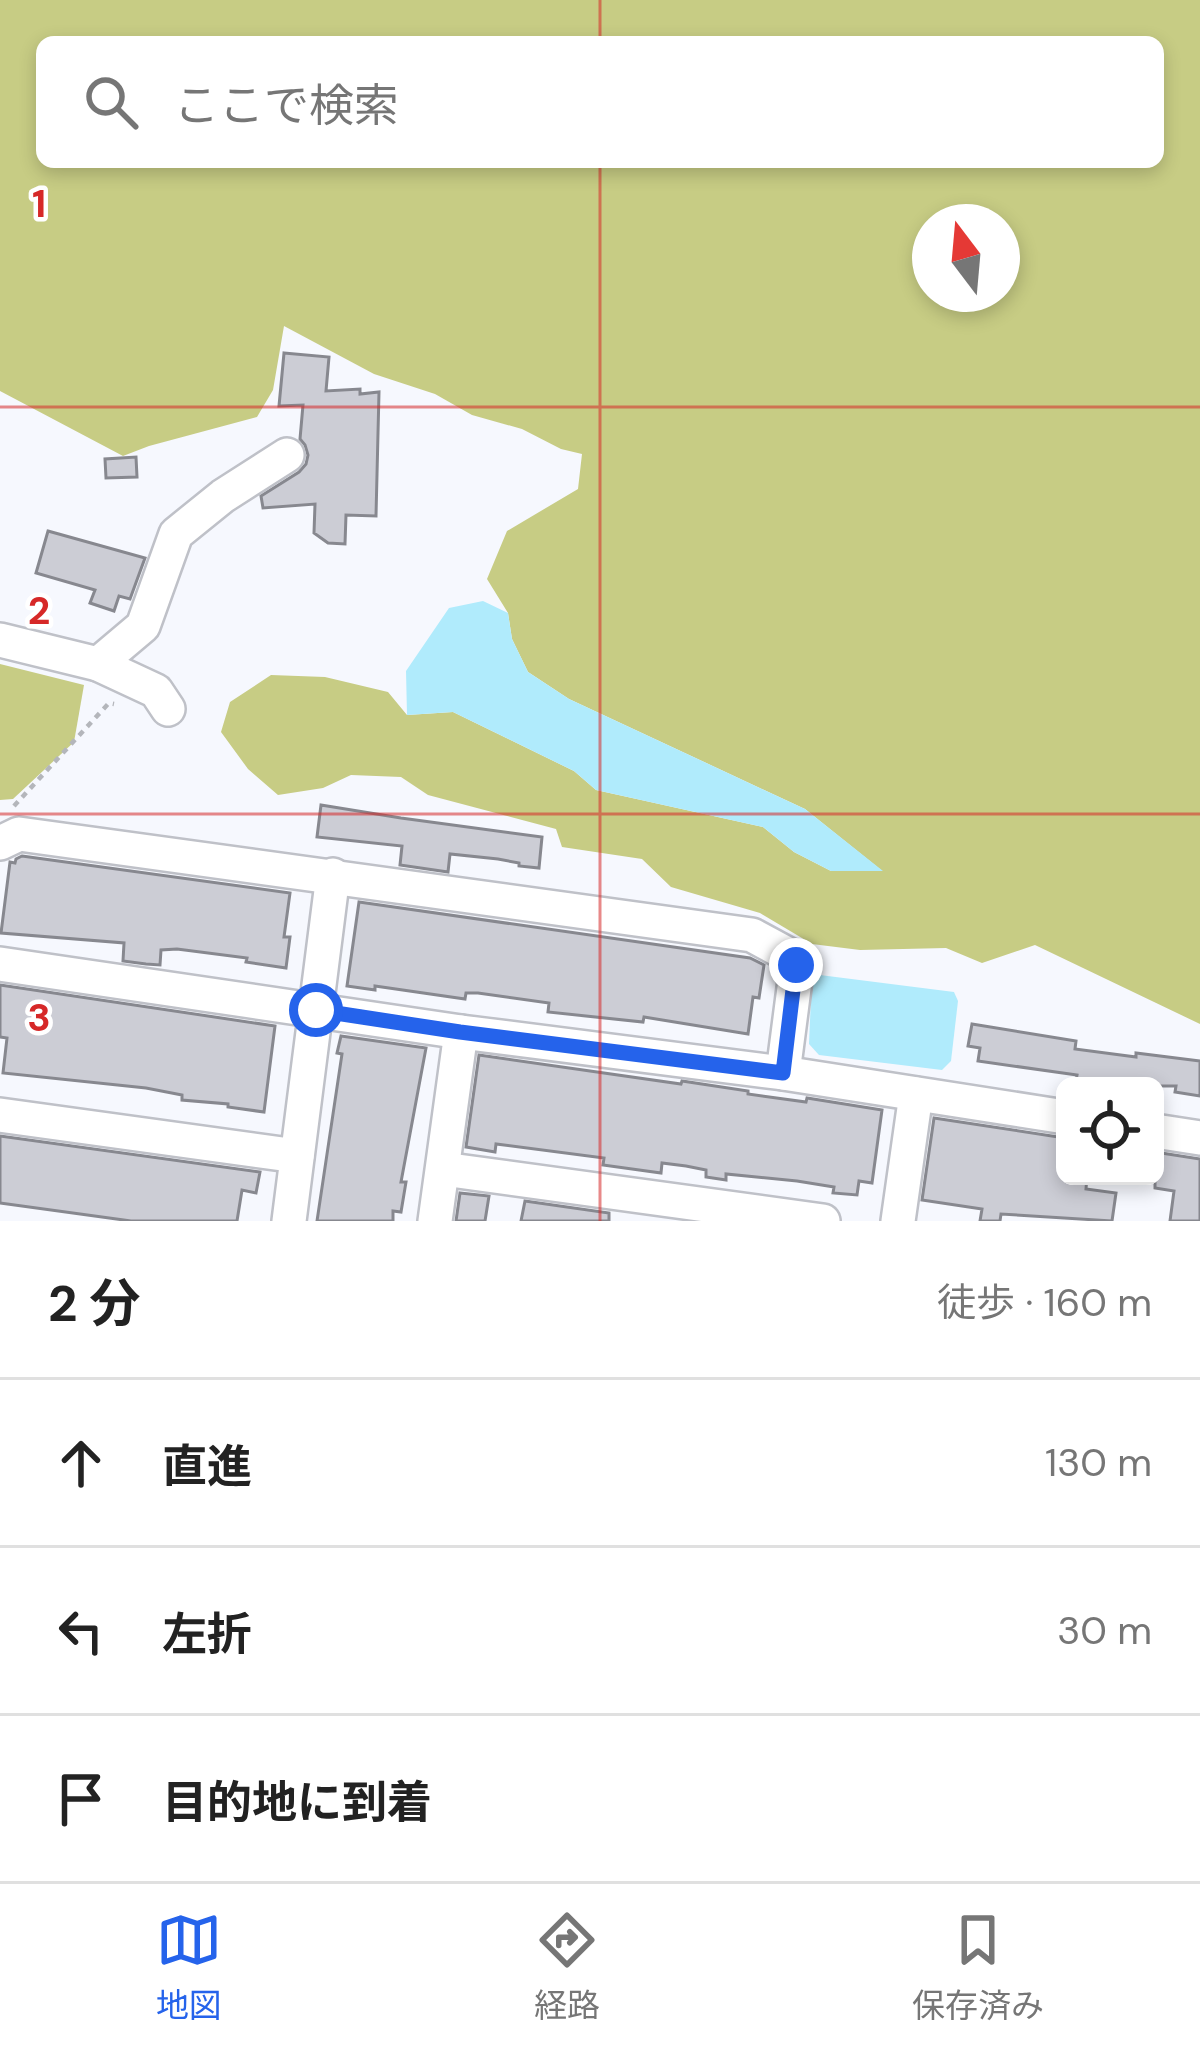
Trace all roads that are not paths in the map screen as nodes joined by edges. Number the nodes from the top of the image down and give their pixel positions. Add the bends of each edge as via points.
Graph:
1 (287, 455) dead end
2 (0, 640) edge
3 (98, 664) junction
4 (168, 709) road end
5 (2, 830) edge
6 (333, 875) junction
7 (0, 964) edge
8 (316, 1010) junction
9 (460, 1032) junction
10 (783, 1073) junction
11 (916, 1094) junction
12 (0, 1114) edge
13 (1056, 1116) edge
14 (1164, 1132) edge
15 (1200, 1138) edge
16 (297, 1156) junction
17 (443, 1168) junction
18 (289, 1221) edge
19 (435, 1221) edge
20 (823, 1221) edge
21 (898, 1221) edge

1 - 3 street via 176,534 143,626
2 - 3 street
3 - 4 street via 156,691
5 - 6 street
6 - 8 street
6 - 10 street via 752,934 796,965
7 - 8 street
8 - 9 street
8 - 16 street
9 - 10 street
9 - 17 street
10 - 11 street
11 - 13 street
11 - 21 street
12 - 16 street
14 - 15 street
16 - 18 street
17 - 19 street
17 - 20 street

